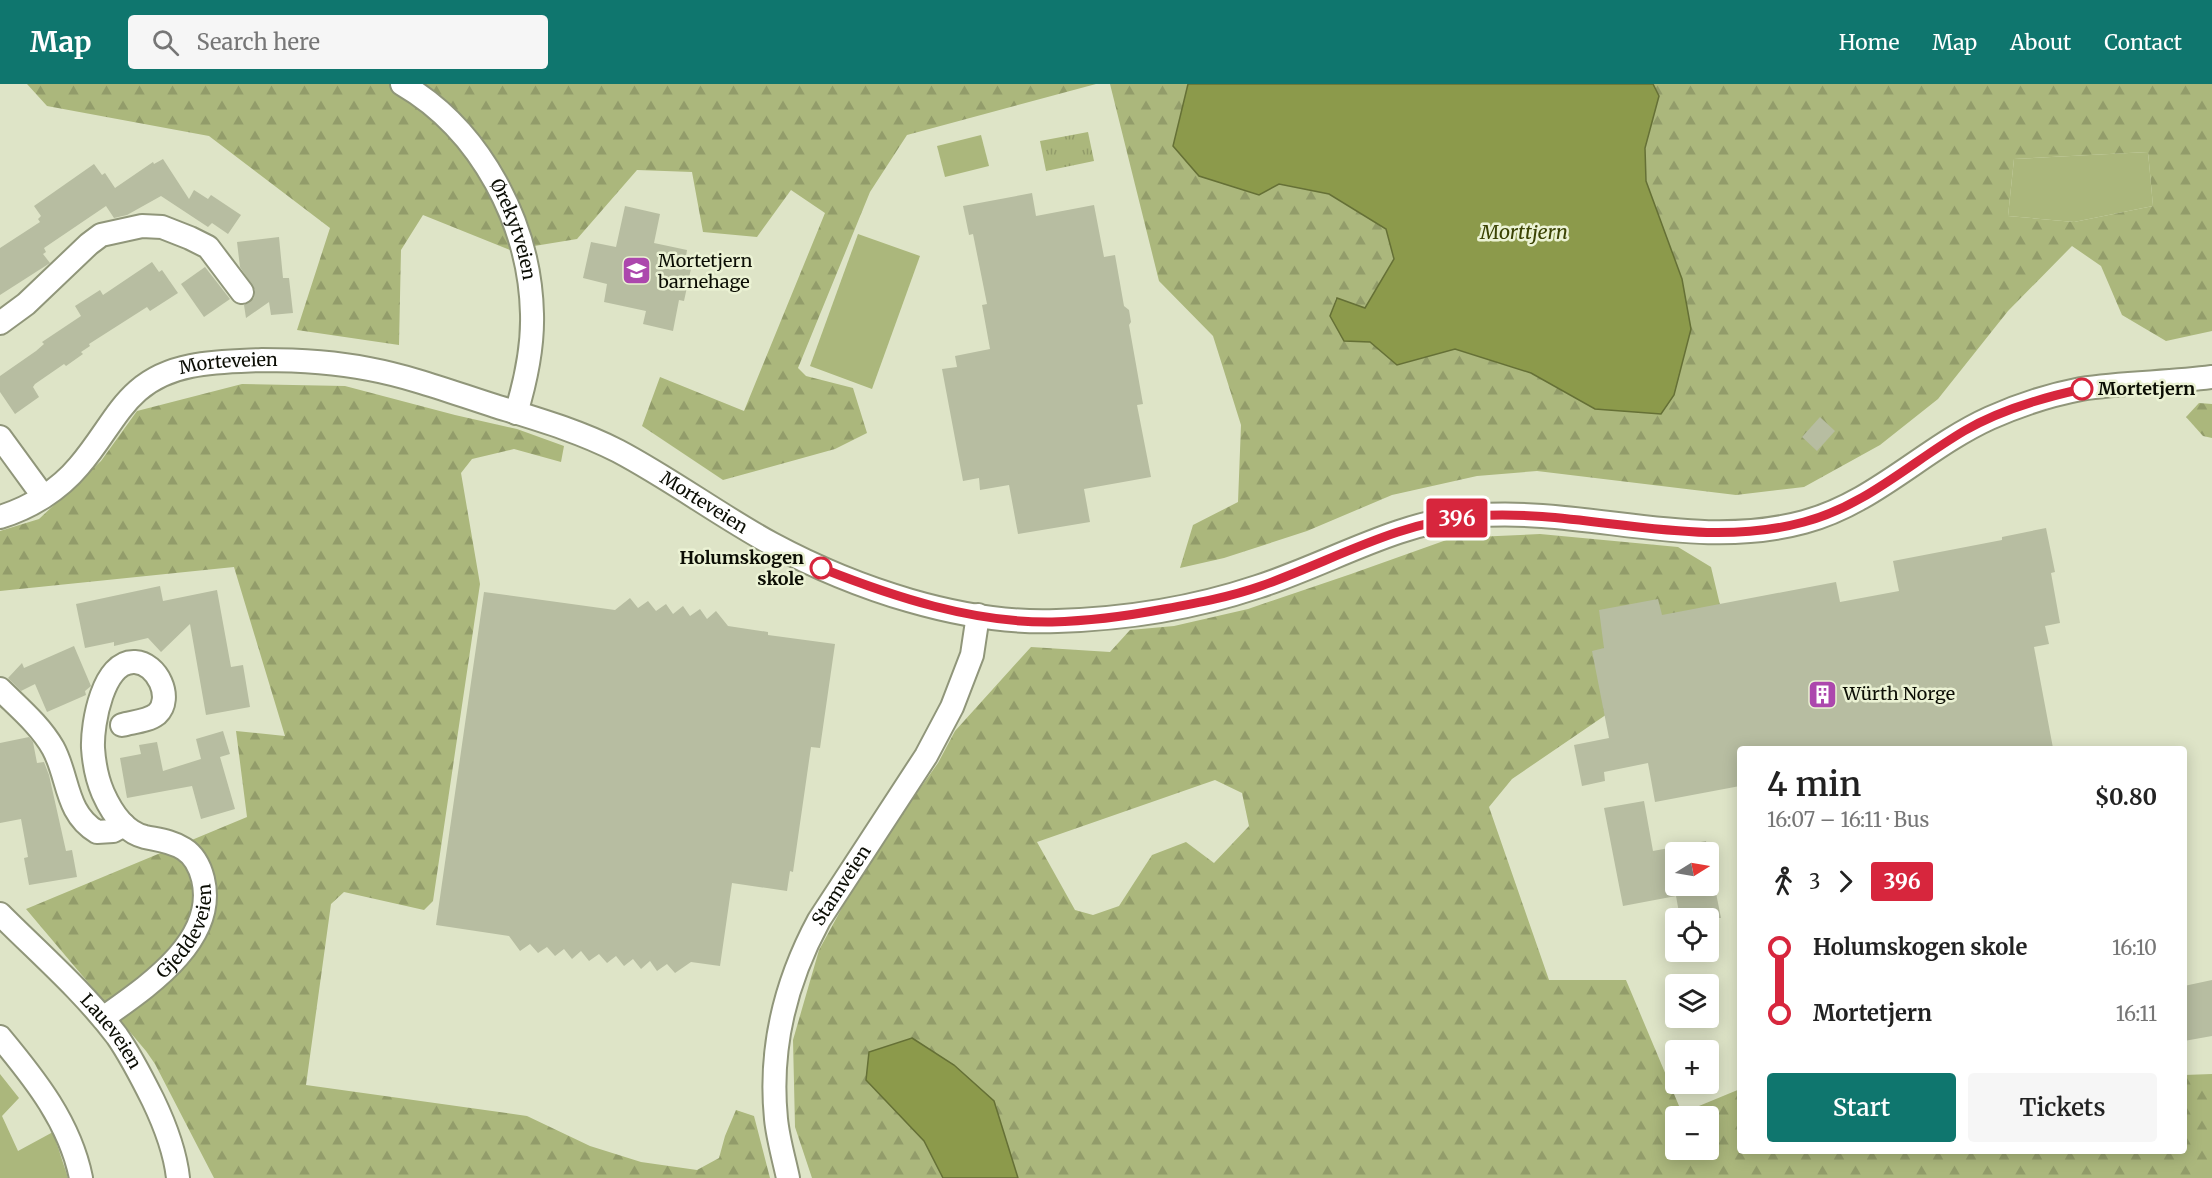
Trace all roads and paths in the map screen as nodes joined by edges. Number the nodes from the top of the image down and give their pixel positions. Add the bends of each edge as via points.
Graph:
1 (402, 84) edge
2 (242, 292) dead end
3 (0, 323) edge
4 (2212, 377) edge
5 (516, 413) junction
6 (3, 449) edge
7 (43, 496) junction
8 (0, 517) edge
9 (978, 615) junction
10 (0, 688) edge
11 (122, 725) dead end
12 (124, 825) junction
13 (0, 914) edge
14 (103, 1018) junction
15 (0, 1037) edge
16 (81, 1178) edge
17 (178, 1178) edge
18 (788, 1178) edge

1 - 5 street, Ørekytveien via 445,117 471,144 497,185 518,233 530,283 532,315 527,375
2 - 3 street via 208,248 162,227 142,226 101,235
4 - 9 street, Morteveien via 2082,389 2014,408 1967,429 1861,500 1820,518 1784,527 1714,533 1525,516 1471,516 1405,528 1257,587 1205,601 1082,620 1029,621
5 - 7 street, Morteveien via 366,368 280,360 192,365 162,375 138,390 117,412 74,472
5 - 9 street, Morteveien via 615,449 771,543 819,567 896,595
6 - 7 street
7 - 8 street, Morteveien
9 - 18 street, Stamveien via 972,655 952,707 926,756 819,920 790,986 777,1038 774,1088 776,1122
10 - 12 street via 50,743 69,799 81,820 97,832 113,831
11 - 12 street, Gjeddeveien via 156,715 162,708 162,688 146,664 126,663 110,676 94,729 98,779
12 - 14 street, Gjeddeveien via 136,834 179,846 193,857 205,887 204,909 195,932 176,959
13 - 14 street, Laueveien
14 - 17 street, Laueveien via 132,1060 159,1114 174,1153
15 - 16 street via 50,1103 70,1143

